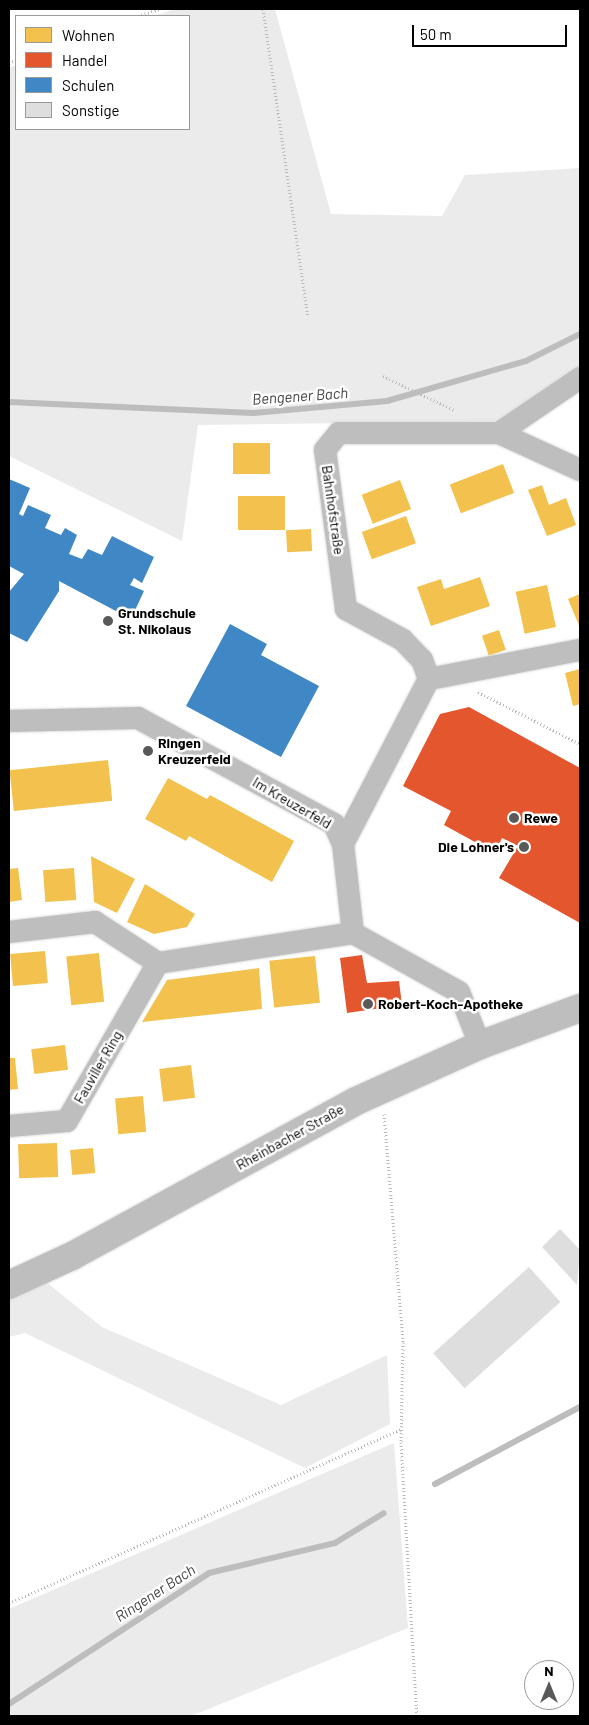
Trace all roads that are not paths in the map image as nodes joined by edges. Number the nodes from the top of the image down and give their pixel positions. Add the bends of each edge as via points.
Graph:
1 (580, 378) edge
2 (499, 432) junction
3 (580, 470) edge
4 (580, 650) edge
5 (429, 679) junction
6 (9, 721) edge
7 (342, 844) junction
8 (9, 932) edge
9 (353, 933) junction
10 (158, 963) junction
11 (580, 1008) edge
12 (480, 1045) junction
13 (9, 1126) edge
14 (9, 1285) edge

1 - 2 street
2 - 3 street, Bahnhofstraße
2 - 5 street, Bahnhofstraße via 339,433 325,450 346,609 403,640 422,660
4 - 5 street
5 - 7 street
6 - 7 street, Im Kreuzerfeld via 138,718 334,824
7 - 9 street, Im Kreuzerfeld
8 - 10 street via 95,922
9 - 10 street
9 - 12 street via 459,992
10 - 13 street, Fauviller Ring via 67,1121
11 - 12 main road, Rheinbacher Straße
12 - 14 main road, Rheinbacher Straße via 381,1089 72,1256

